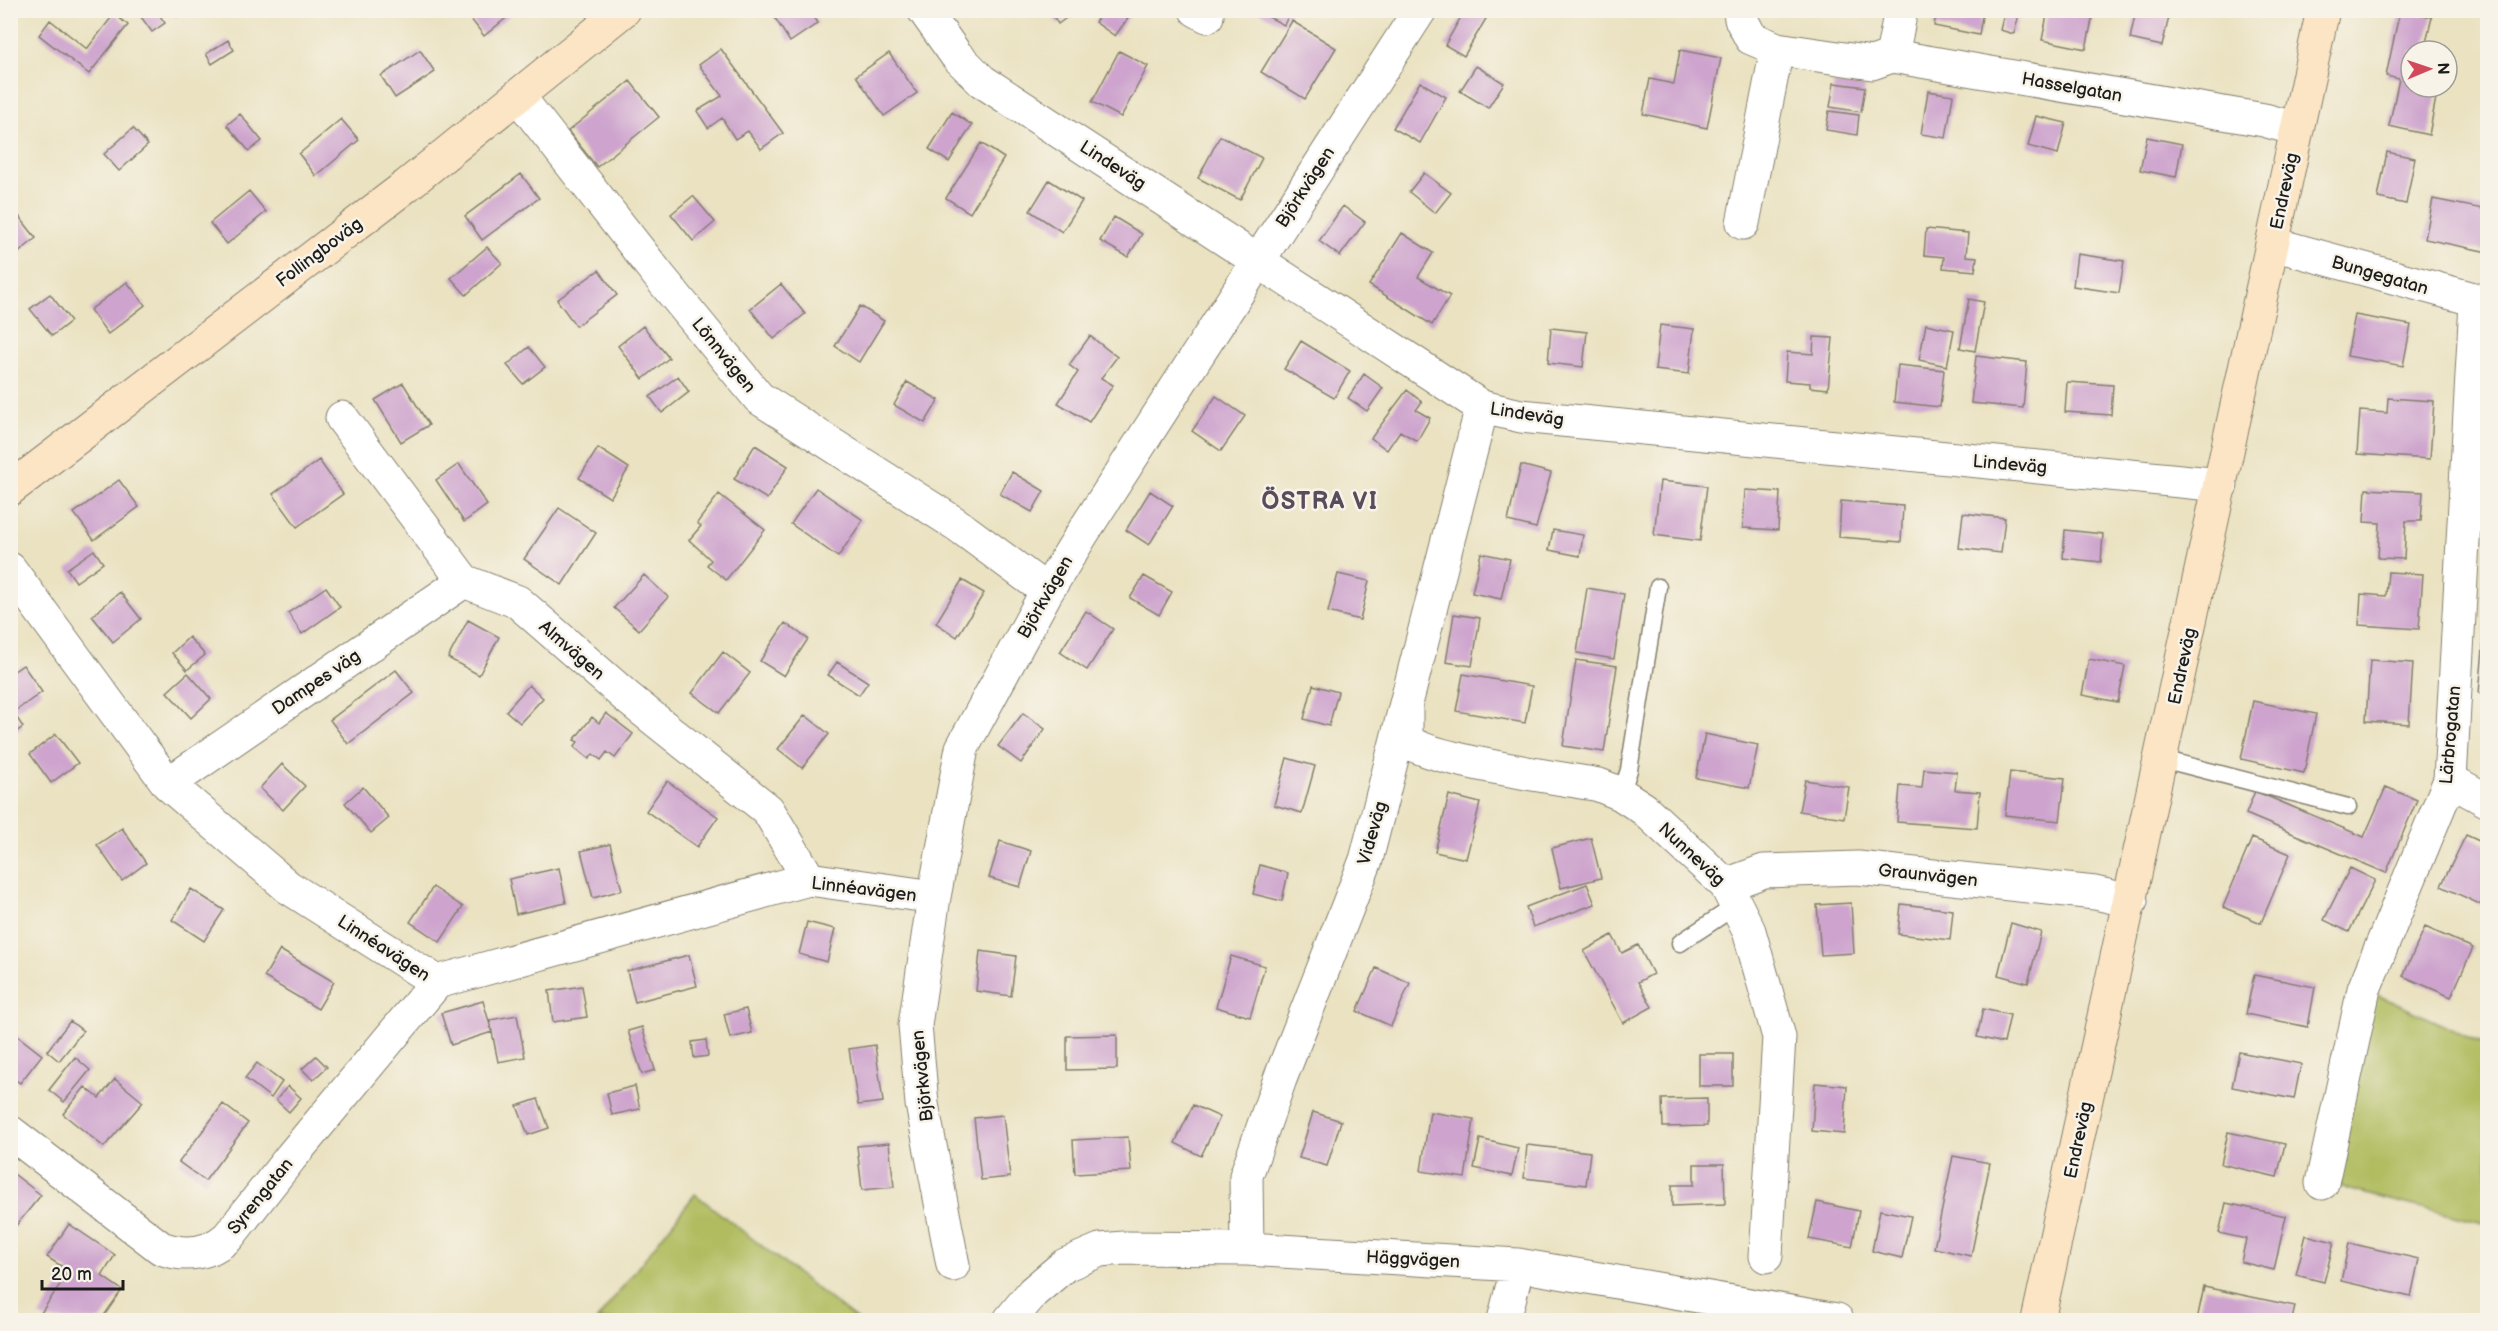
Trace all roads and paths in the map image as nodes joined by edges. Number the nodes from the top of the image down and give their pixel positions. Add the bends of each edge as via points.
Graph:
1 (624, 10) edge
2 (924, 10) edge
3 (1420, 10) edge
4 (1740, 10) edge
5 (1901, 10) edge
6 (2323, 10) edge
7 (1777, 49) junction
8 (1892, 56) junction
9 (518, 96) junction
10 (2297, 129) junction
11 (1743, 223) dead end
12 (2273, 244) junction
13 (1258, 260) junction
14 (2482, 303) edge
15 (1482, 407) junction
16 (342, 418) dead end
17 (2221, 485) junction
18 (10, 489) edge
19 (10, 569) edge
20 (464, 581) junction
21 (1658, 586) dead end
22 (1047, 591) junction
23 (1407, 702) junction
24 (2162, 759) junction
25 (2450, 780) junction
26 (168, 784) junction
27 (1621, 794) junction
28 (2487, 801) edge
29 (2348, 807) dead end
30 (809, 879) junction
31 (1732, 895) junction
32 (934, 897) junction
33 (2131, 901) junction
34 (1680, 943) dead end
35 (437, 982) junction
36 (10, 1132) edge
37 (2322, 1184) dead end
38 (1247, 1249) junction
39 (1766, 1256) dead end
40 (953, 1265) dead end
41 (1518, 1265) junction
42 (1760, 1315) edge
43 (1010, 1320) edge
44 (1503, 1320) edge
45 (1837, 1320) edge
46 (2038, 1320) edge

1 - 9 main road, Follingboväg
2 - 13 street, Lindeväg via 956,55 982,81
3 - 13 street, Björkvägen
4 - 7 street via 1751,38
5 - 8 street
6 - 10 main road, Endreväg
7 - 8 street via 1872,63
7 - 11 street
8 - 10 street, Hasselgatan via 2264,120
9 - 18 main road, Follingboväg
9 - 22 street, Lönnvägen via 759,398 957,524
10 - 12 main road, Endreväg
12 - 14 street, Bungegatan
12 - 17 main road, Endreväg
13 - 15 street, Lindeväg
13 - 22 street, Björkvägen
14 - 25 street, Lärbrogatan
15 - 17 street, Lindeväg via 1521,416
15 - 23 street, Videväg
16 - 20 street
17 - 24 main road, Endreväg
19 - 26 street, Linnéavägen
20 - 26 street, Dampes väg
20 - 30 street, Almvägen via 518,602 629,699 768,810
21 - 27 lane via 1629,770
22 - 32 street, Björkvägen via 962,748
23 - 27 street, Nunneväg via 1406,740 1413,746 1459,759 1599,785
23 - 38 street, Videväg via 1366,860 1246,1176
24 - 29 lane
24 - 33 main road, Endreväg
25 - 28 street
25 - 37 street, Lärbrogatan via 2364,989
26 - 35 street, Linnéavägen via 288,887
27 - 31 street, Nunneväg via 1644,809
30 - 32 street, Linnéavägen
30 - 35 street, Linnéavägen
31 - 33 street, Graunvägen via 1764,871 1858,868 2074,891
31 - 34 lane
31 - 39 street, Nunneväg via 1749,931 1779,1037
32 - 40 street, Björkvägen via 915,1025 922,1104
33 - 46 main road, Endreväg
35 - 36 street, Syrengatan via 228,1237 208,1251 182,1253 161,1248
38 - 41 street, Häggvägen
38 - 43 street, Häggvägen via 1100,1250 1065,1265
41 - 42 street, Häggvägen
41 - 44 street
42 - 45 street, Häggvägen

